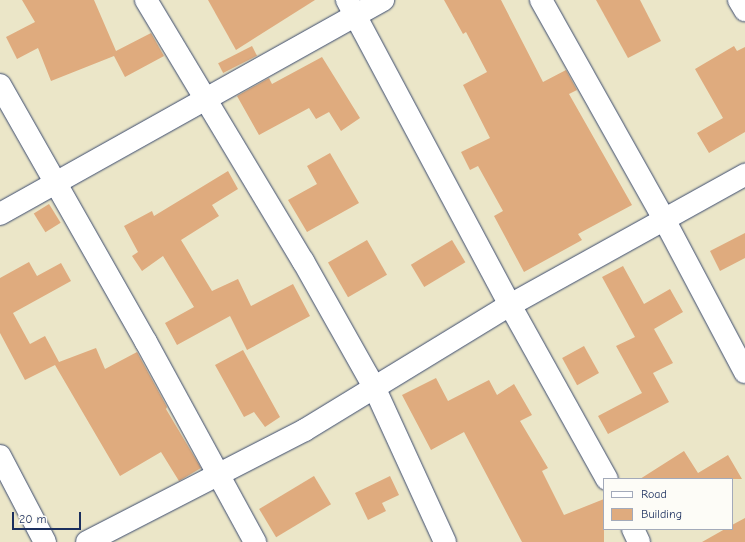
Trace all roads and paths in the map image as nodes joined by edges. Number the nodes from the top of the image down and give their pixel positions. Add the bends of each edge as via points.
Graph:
1 (146, 0) edge
2 (383, 0) edge
3 (542, 0) edge
4 (740, 0) edge
5 (351, 8) edge
6 (745, 10) edge
7 (0, 85) edge
8 (205, 100) junction
9 (745, 175) edge
10 (56, 183) junction
11 (0, 214) edge
12 (665, 221) junction
13 (510, 305) junction
14 (745, 372) edge
15 (375, 389) junction
16 (0, 456) edge
17 (219, 473) junction
18 (606, 478) edge
19 (633, 530) edge
20 (45, 542) edge
21 (87, 542) edge
22 (255, 542) edge
23 (446, 542) edge
24 (639, 542) edge

1 - 8 street
2 - 5 street
3 - 12 street
4 - 6 street
5 - 8 street
5 - 13 street
7 - 10 street
8 - 10 street
8 - 15 street via 303,261
9 - 12 street
10 - 11 street
10 - 17 street
12 - 13 street
12 - 14 street
13 - 15 street
13 - 18 street
15 - 17 street via 305,430
15 - 23 street
16 - 20 street
17 - 21 street
17 - 22 street
19 - 24 street

